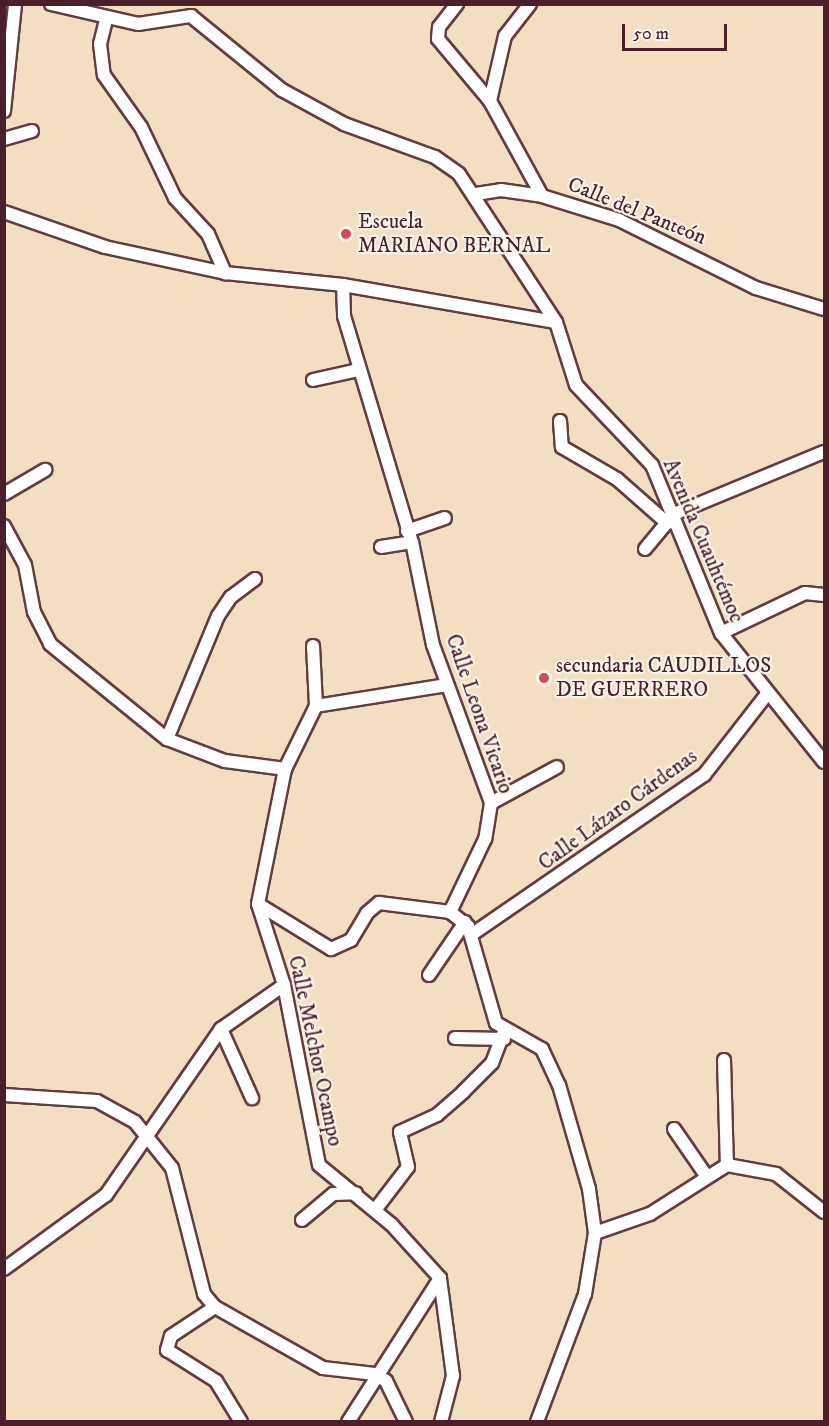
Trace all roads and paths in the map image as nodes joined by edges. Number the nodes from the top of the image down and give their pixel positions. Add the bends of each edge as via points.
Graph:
1 (15, 4) edge
2 (51, 4) edge
3 (457, 4) edge
4 (530, 4) edge
5 (106, 20) junction
6 (490, 101) junction
7 (4, 111) edge
8 (32, 131) dead end
9 (4, 139) edge
10 (476, 194) junction
11 (542, 196) junction
12 (4, 212) edge
13 (225, 273) junction
14 (343, 285) junction
15 (825, 309) edge
16 (556, 322) junction
17 (358, 370) junction
18 (313, 381) dead end
19 (560, 421) dead end
20 (825, 452) edge
21 (45, 470) dead end
22 (4, 494) edge
23 (445, 518) dead end
24 (671, 519) junction
25 (4, 526) edge
26 (410, 536) junction
27 (381, 547) dead end
28 (645, 549) dead end
29 (255, 579) dead end
30 (824, 598) edge
31 (721, 633) junction
32 (313, 646) dead end
33 (447, 685) junction
34 (767, 694) junction
35 (316, 706) junction
36 (167, 738) junction
37 (825, 762) edge
38 (557, 767) dead end
39 (285, 769) junction
40 (491, 803) junction
41 (258, 904) junction
42 (450, 912) junction
43 (465, 922) junction
44 (471, 935) junction
45 (429, 975) dead end
46 (285, 985) junction
47 (221, 1029) junction
48 (504, 1035) junction
49 (456, 1038) dead end
50 (724, 1060) dead end
51 (4, 1095) edge
52 (252, 1098) dead end
53 (674, 1129) dead end
54 (151, 1136) junction
55 (727, 1165) junction
56 (705, 1174) junction
57 (356, 1193) junction
58 (375, 1210) junction
59 (825, 1212) edge
60 (302, 1220) dead end
61 (594, 1233) junction
62 (4, 1269) edge
63 (440, 1278) junction
64 (215, 1307) junction
65 (375, 1374) junction
66 (241, 1422) edge
67 (348, 1422) edge
68 (406, 1422) edge
69 (441, 1422) edge
70 (537, 1422) edge

1 - 7 street
2 - 5 street
3 - 6 street, Calle del Panteón via 440,27 438,39
4 - 6 street via 505,36
5 - 10 street, Avenida Cuauhtémoc via 138,24 191,16 251,68 314,110 435,157
5 - 13 street via 100,44 104,75 141,127 175,198 208,234
6 - 11 street, Calle del Panteón
8 - 9 street
10 - 11 street via 501,190
10 - 16 street, Avenida Cuauhtémoc
11 - 15 street, Calle del Panteón via 619,220 756,288
12 - 13 street via 105,248
13 - 14 street
14 - 16 street
14 - 17 street, Calle Leona Vicario via 344,316
16 - 24 street, Avenida Cuauhtémoc via 576,385 652,465
17 - 18 street
17 - 26 street, Calle Leona Vicario
19 - 24 street via 562,447 617,479
20 - 24 street
21 - 22 street
23 - 26 street
24 - 28 street
24 - 31 street, Avenida Cuauhtémoc
25 - 36 street via 25,565 34,612 50,644
26 - 27 street
26 - 33 street, Calle Leona Vicario
29 - 36 street via 231,597 218,616
30 - 31 street via 805,593
31 - 34 street, Avenida Cuauhtémoc
32 - 35 street
33 - 35 street
33 - 40 street, Calle Leona Vicario
34 - 37 street, Avenida Cuauhtémoc
34 - 44 street, Calle Lázaro Cárdenas via 704,775
35 - 39 street, Calle Melchor Ocampo
36 - 39 street via 225,761
38 - 40 street
39 - 41 street, Calle Melchor Ocampo
40 - 42 street, Calle Leona Vicario via 485,839
41 - 42 street via 331,949 351,940 379,903
41 - 46 street, Calle Melchor Ocampo
42 - 43 street
43 - 44 street
43 - 45 street
44 - 48 street via 496,1023
46 - 47 street
46 - 57 street, Calle Melchor Ocampo via 319,1165
47 - 52 street
47 - 54 street
48 - 49 street
48 - 58 street via 492,1063 463,1092 437,1115 400,1132 408,1167
48 - 61 street via 542,1049 559,1085 589,1189
50 - 55 street
51 - 54 street via 97,1101
53 - 56 street
54 - 62 street via 106,1195
54 - 64 street via 172,1168 186,1242 204,1294
55 - 56 street
55 - 59 street via 776,1174
56 - 61 street via 650,1214
57 - 58 street, Calle Melchor Ocampo
57 - 60 street via 333,1194
58 - 63 street, Calle Melchor Ocampo
61 - 70 street via 585,1294
63 - 65 street
63 - 69 street via 453,1376
64 - 65 street via 323,1368
64 - 66 street via 171,1336 167,1350 216,1381
65 - 67 street
65 - 68 street via 386,1381

